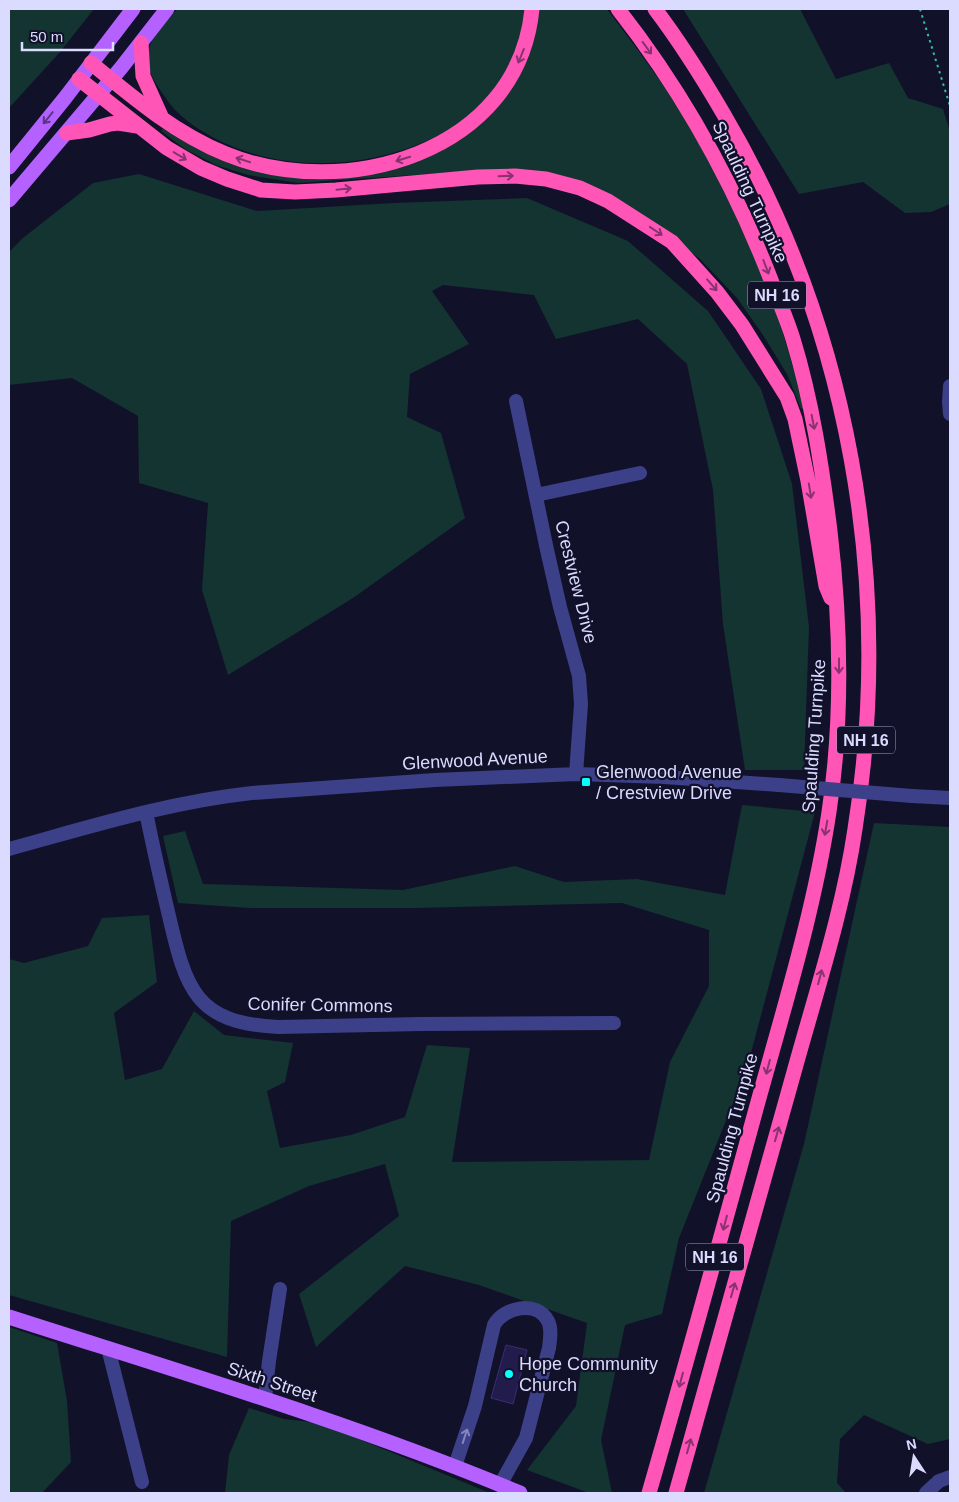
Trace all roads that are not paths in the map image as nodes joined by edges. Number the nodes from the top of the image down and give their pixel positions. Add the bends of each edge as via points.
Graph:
1 (133, 9) edge
2 (167, 9) edge
3 (532, 9) edge
4 (618, 9) edge
5 (654, 9) edge
6 (140, 43) junction
7 (91, 63) junction
8 (78, 80) junction
9 (112, 80) junction
10 (99, 96) junction
11 (161, 118) junction
12 (141, 127) junction
13 (67, 132) junction
14 (9, 167) edge
15 (9, 200) edge
16 (950, 386) edge
17 (516, 401) dead end
18 (950, 414) edge
19 (640, 473) dead end
20 (536, 495) junction
21 (838, 618) junction
22 (576, 774) junction
23 (950, 798) edge
24 (146, 812) junction
25 (9, 849) edge
26 (614, 1023) dead end
27 (280, 1289) dead end
28 (9, 1317) edge
29 (108, 1348) junction
30 (266, 1398) junction
31 (455, 1466) junction
32 (950, 1477) edge
33 (142, 1482) dead end
34 (500, 1485) junction
35 (520, 1493) edge
36 (649, 1493) edge
37 (676, 1493) edge
38 (926, 1493) edge

1 - 7 main road
2 - 6 main road
3 -> 11 highway via 523,52 498,97 460,132 408,158 342,171 278,168 225,154
4 -> 21 highway, Spaulding Turnpike / NH 16 via 669,78 704,137 752,230 792,338 817,442
37 -> 5 highway, Spaulding Turnpike / NH 16 via 784,1110 846,874 864,765 869,634 864,545 852,459 844,415 809,297 791,247 754,167 686,53
6 - 9 main road
6 - 11 highway via 143,76
7 - 8 main road
7 - 9 highway
8 - 10 highway
8 -> 14 main road
9 - 10 main road
9 - 11 highway
10 - 12 highway
10 - 13 main road
12 - 13 highway via 118,123
12 -> 21 highway via 167,148 201,168 261,190 336,190 478,177 546,179 580,188 608,201 672,242 718,292 787,397 808,481 826,586
13 - 15 main road
16 - 18 street
17 - 20 street, Crestview Drive
19 - 20 street
20 - 22 street, Crestview Drive via 560,607 580,676
21 -> 36 highway, Spaulding Turnpike / NH 16 via 840,687 835,764 815,885 781,1020
22 - 23 street, Glenwood Avenue, bridge via 664,777
22 - 24 street, Glenwood Avenue via 252,793
24 - 25 street, Glenwood Avenue
24 - 26 street, Conifer Commons via 183,971 196,995 228,1019 249,1025 278,1027
27 - 30 street via 268,1361
28 - 29 main road, Sixth Street
29 - 30 main road, Sixth Street
29 - 33 street
30 - 31 main road, Sixth Street
31 - 34 main road, Sixth Street
31 -> 34 street via 475,1406 497,1319 517,1308 534,1310 547,1320 551,1337 526,1438
32 - 38 street via 939,1481
34 - 35 main road, Sixth Street

